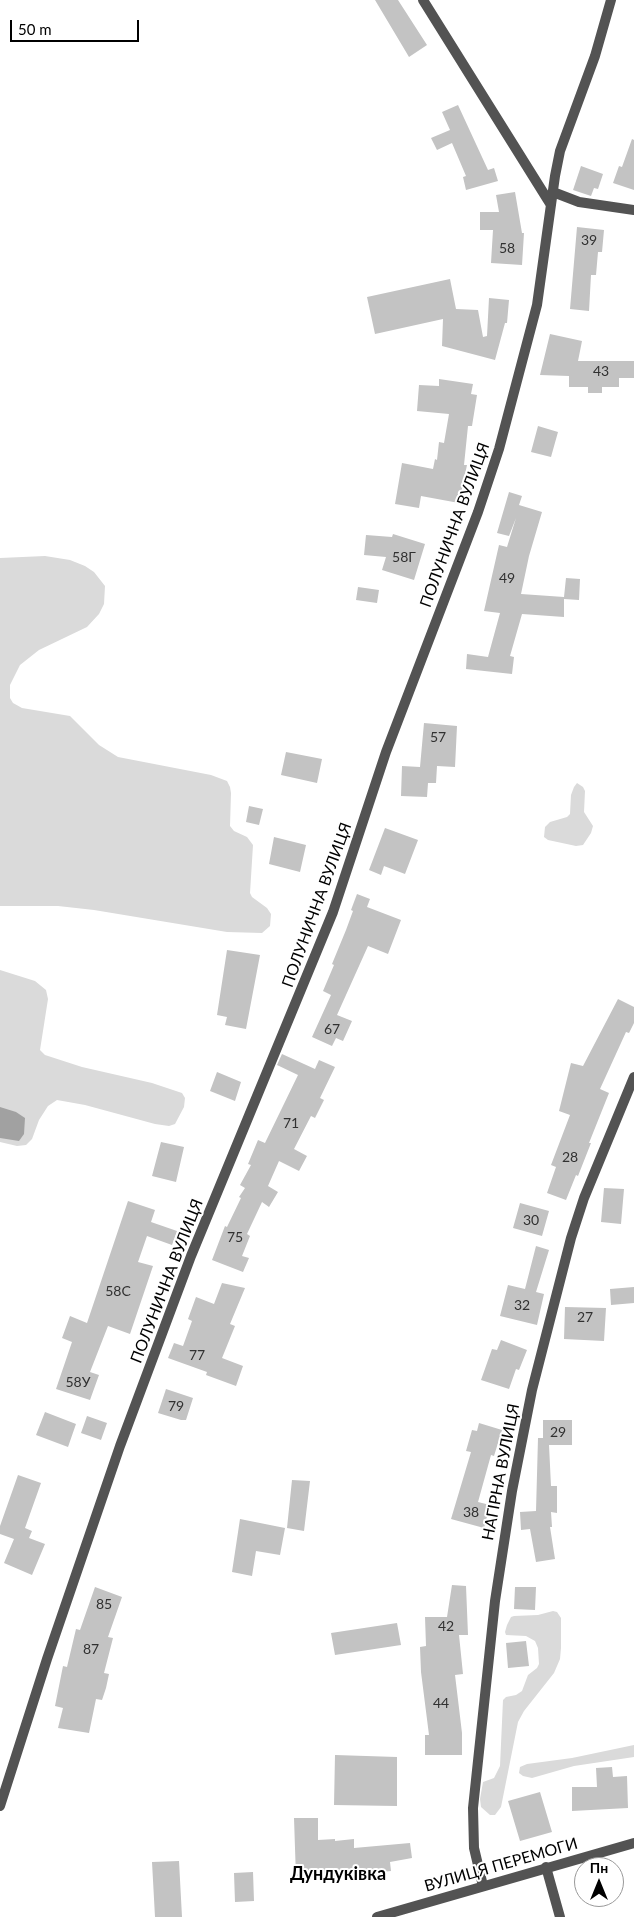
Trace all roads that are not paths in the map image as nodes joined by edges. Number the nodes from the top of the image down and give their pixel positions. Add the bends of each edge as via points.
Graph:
1 (423, 0) edge
2 (611, 0) edge
3 (553, 192) junction
4 (551, 205) junction
5 (634, 210) edge
6 (634, 1078) edge
7 (0, 1806) edge
8 (634, 1843) edge
9 (546, 1867) junction
10 (483, 1886) junction
11 (378, 1917) edge
12 (560, 1917) edge

1 - 4 street
2 - 3 street, ПОЛУНИЧНА ВУЛИЦЯ via 595,56 560,151
3 - 4 street, ПОЛУНИЧНА ВУЛИЦЯ
3 - 5 street via 579,202
4 - 7 street, ПОЛУНИЧНА ВУЛИЦЯ via 537,305 478,512 386,752 335,906 192,1256 120,1446
6 - 10 street, НАГІРНА ВУЛИЦЯ via 573,1232 532,1390 512,1490 495,1601 473,1808 474,1848
8 - 9 street, ВУЛИЦЯ ПЕРЕМОГИ
9 - 10 street, ВУЛИЦЯ ПЕРЕМОГИ
9 - 12 street
10 - 11 street, ВУЛИЦЯ ПЕРЕМОГИ

